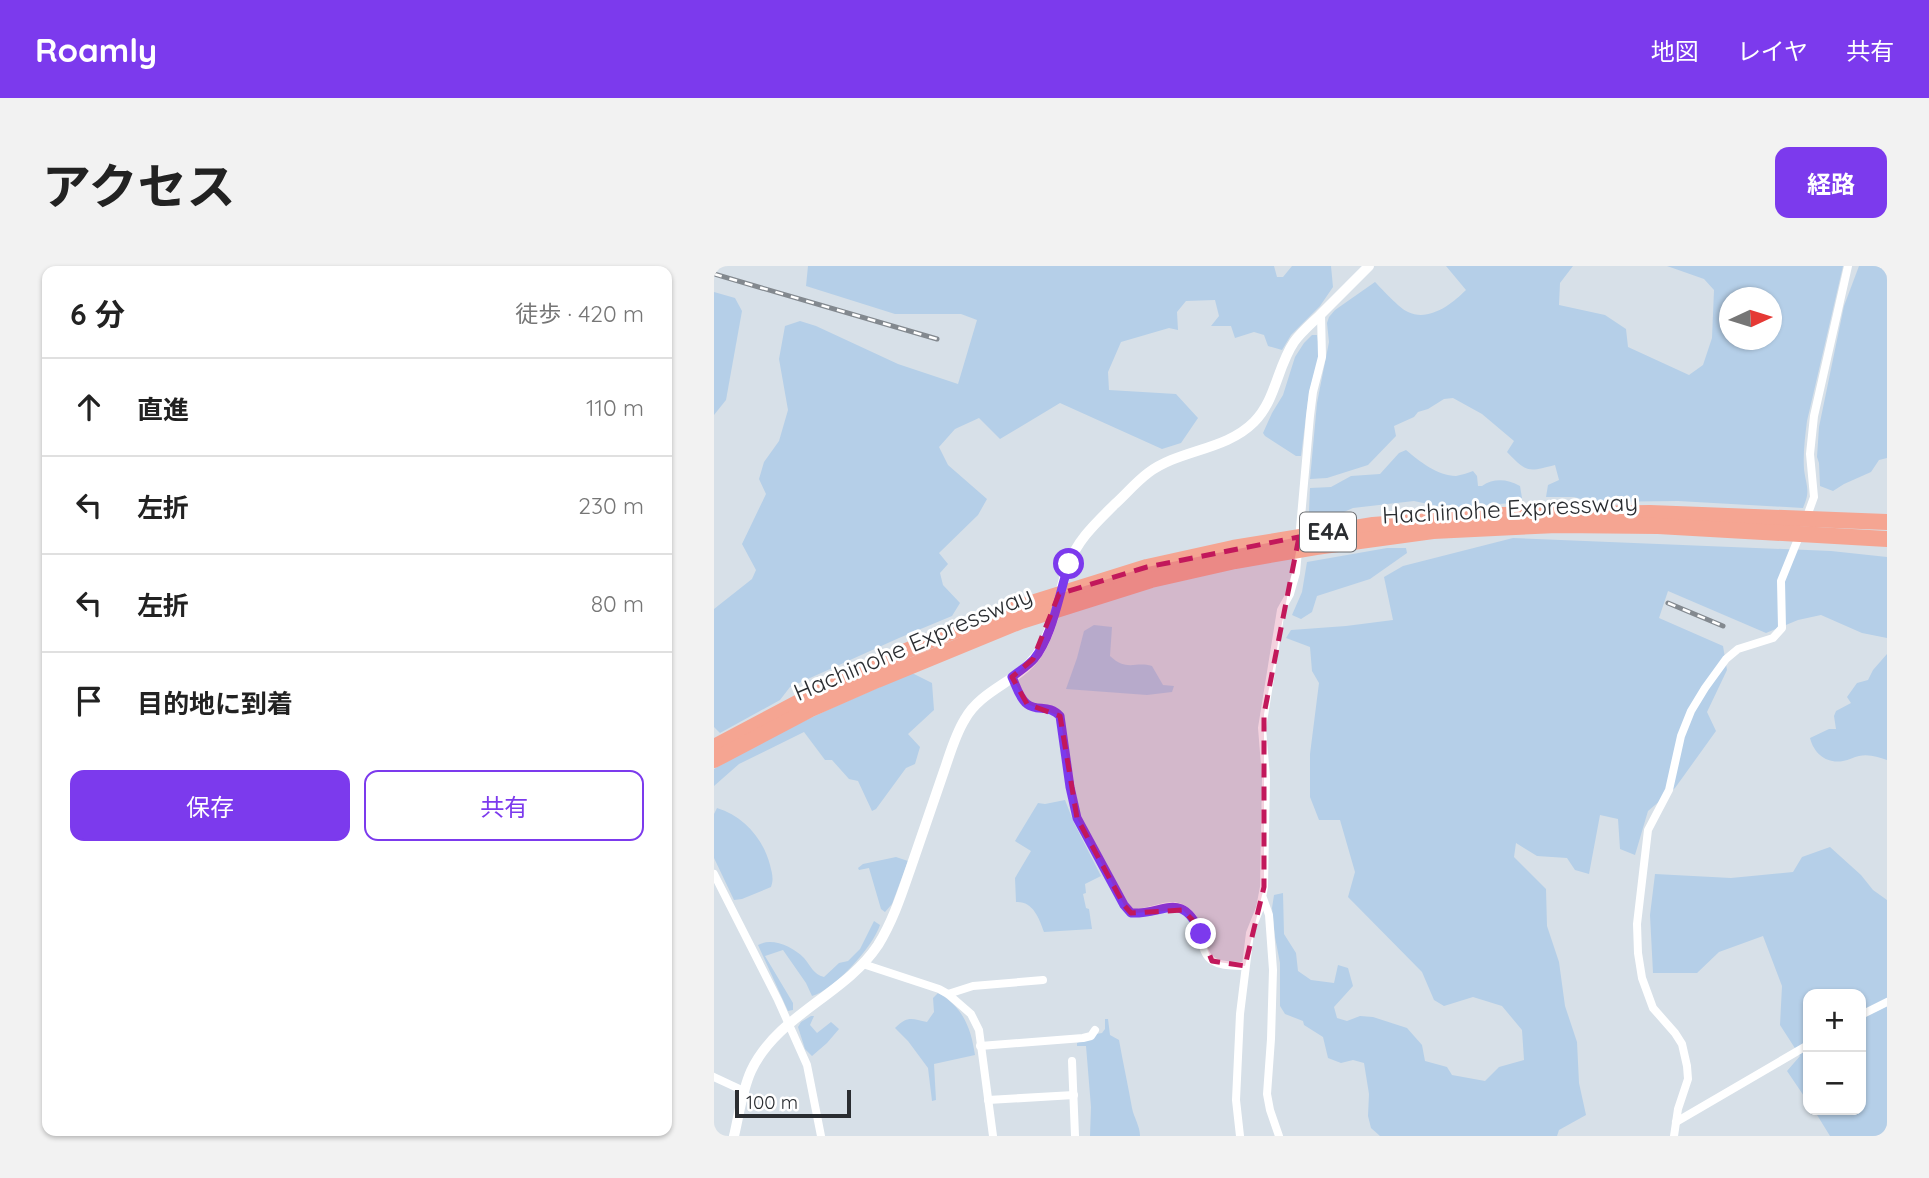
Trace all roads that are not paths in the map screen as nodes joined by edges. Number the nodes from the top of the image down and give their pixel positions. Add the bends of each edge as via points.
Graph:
1 (1369, 266) edge
2 (1848, 266) edge
3 (1321, 314) junction
4 (1887, 522) edge
5 (1787, 526) junction
6 (1818, 527) junction
7 (1887, 539) edge
8 (1012, 677) junction
9 (714, 747) edge
10 (714, 760) edge
11 (714, 874) edge
12 (1263, 898) junction
13 (863, 964) junction
14 (1245, 966) junction
15 (1043, 980) dead end
16 (948, 994) junction
17 (1887, 1002) edge
18 (1866, 1012) edge
19 (789, 1024) junction
20 (1095, 1030) dead end
21 (980, 1046) junction
22 (1803, 1048) edge
23 (1072, 1061) dead end
24 (716, 1078) edge
25 (714, 1088) edge
26 (744, 1091) junction
27 (1074, 1095) junction
28 (988, 1100) junction
29 (1676, 1122) junction
30 (734, 1136) edge
31 (821, 1136) edge
32 (993, 1136) edge
33 (1075, 1136) edge
34 (1241, 1136) edge
35 (1279, 1136) edge
36 (1674, 1136) edge

1 - 3 street
2 - 29 street via 1814,416 1810,454 1814,497 1781,581 1782,628 1773,638 1738,649 1705,688 1681,736 1669,790 1648,830 1637,953 1653,1007 1682,1044 1688,1079
3 - 8 street via 1293,344 1268,403 1251,425 1220,444 1151,471 1081,540 1041,647
3 - 12 street via 1322,357 1313,392 1296,573 1281,610 1262,728 1266,777
4 - 6 highway, Hachinohe Expressway / E4A
5 - 6 highway, Hachinohe Expressway / E4A
5 - 9 highway, Hachinohe Expressway / E4A via 1650,513 1445,519 1314,534 1159,564 940,636 852,674
5 - 10 highway, Hachinohe Expressway / E4A via 1558,525 1433,531 1236,561 1152,580 1021,621 811,709
6 - 7 highway, Hachinohe Expressway / E4A
8 - 13 street via 974,706 964,720 891,921
8 - 14 street via 1027,704 1060,716 1077,818 1124,905 1131,913 1142,914 1175,906 1183,910 1198,926 1212,961
11 - 19 street
12 - 14 street via 1250,933
12 - 35 street via 1269,915 1273,970 1267,1094
13 - 16 street
13 - 19 street
14 - 34 street via 1236,1089
15 - 16 street via 973,986
16 - 21 street via 971,1014
17 - 18 street
19 - 26 street via 760,1057
19 - 31 street via 807,1065
20 - 21 street via 1083,1038
21 - 28 street
22 - 29 street
23 - 27 street
24 - 25 street
24 - 26 street
26 - 30 street
27 - 28 street
27 - 33 street
28 - 32 street
29 - 36 street

